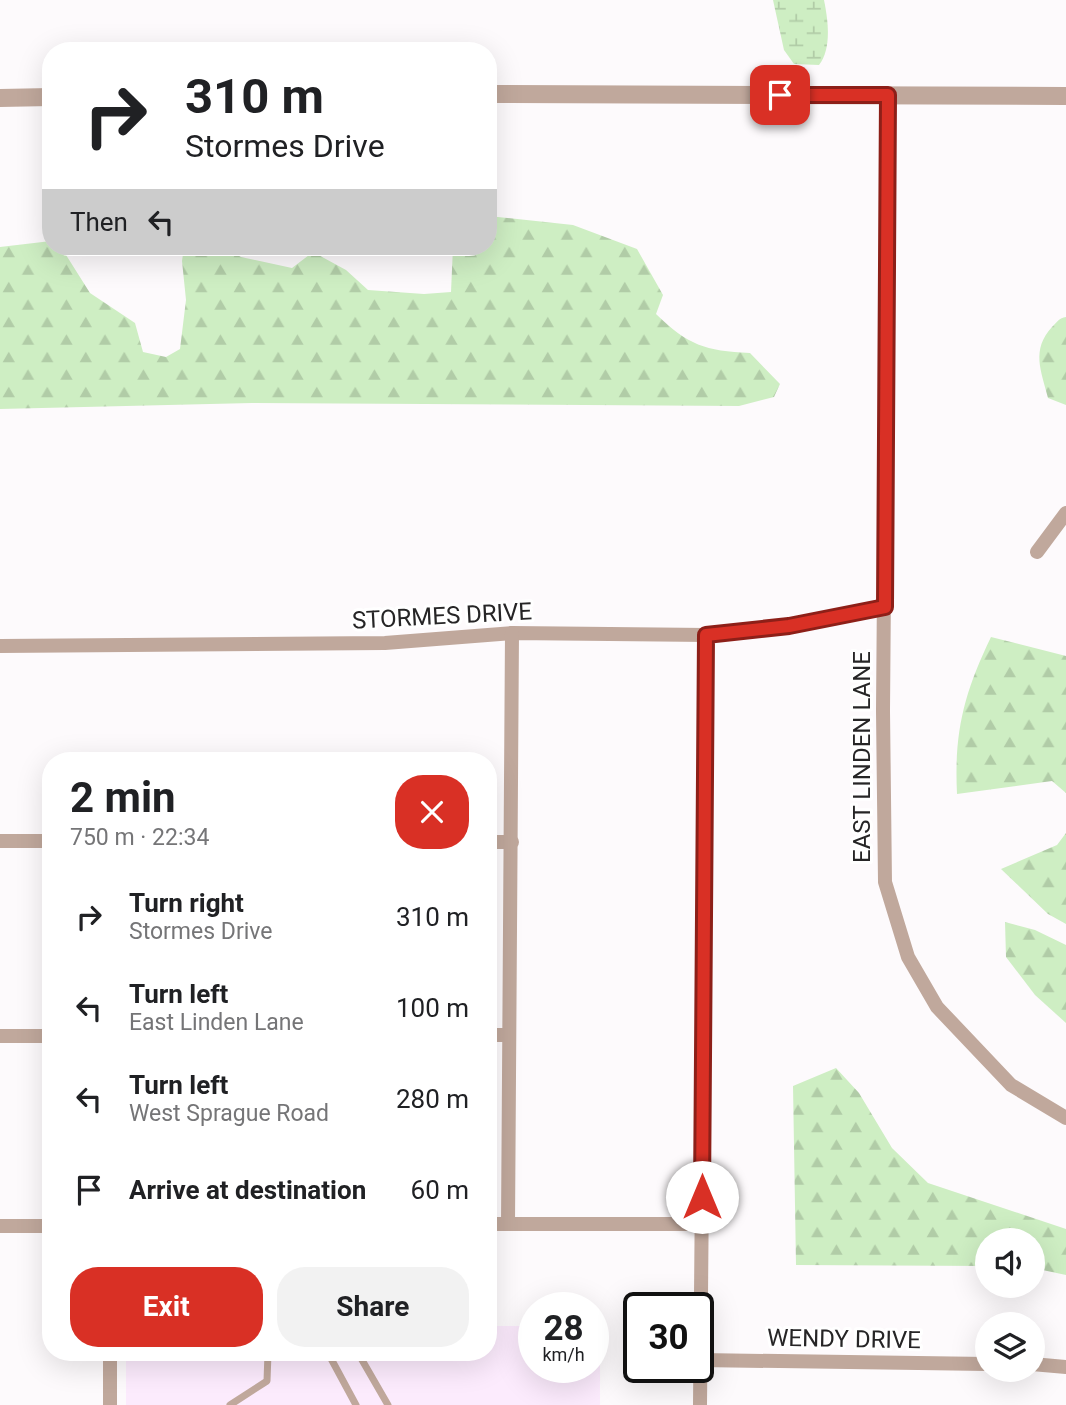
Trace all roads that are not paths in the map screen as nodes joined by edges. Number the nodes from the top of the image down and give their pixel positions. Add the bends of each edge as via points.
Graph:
1 (497, 94) edge
2 (888, 95) junction
3 (1066, 96) edge
4 (42, 97) edge
5 (0, 98) edge
6 (1066, 513) edge
7 (1037, 552) dead end
8 (885, 607) junction
9 (512, 633) junction
10 (706, 635) junction
11 (0, 646) edge
12 (0, 841) edge
13 (42, 841) edge
14 (497, 842) edge
15 (512, 842) junction
16 (0, 1035) edge
17 (42, 1035) edge
18 (497, 1035) edge
19 (508, 1035) junction
20 (1066, 1118) edge
21 (497, 1224) edge
22 (508, 1224) junction
23 (702, 1224) junction
24 (0, 1226) edge
25 (42, 1226) edge
26 (701, 1292) edge
27 (714, 1360) edge
28 (110, 1361) edge
29 (268, 1361) edge
30 (332, 1361) edge
31 (363, 1361) edge
32 (975, 1364) edge
33 (1045, 1365) edge
34 (1066, 1367) edge
35 (700, 1383) edge
36 (110, 1405) edge
37 (230, 1405) edge
38 (356, 1405) edge
39 (388, 1405) edge
40 (700, 1405) edge

1 - 2 street
2 - 3 street
2 - 8 street, EAST LINDEN LANE
4 - 5 street
6 - 7 street
8 - 10 street, STORMES DRIVE via 789,626
8 - 20 street, EAST LINDEN LANE via 885,882 908,957 936,1007 1011,1085
9 - 10 street, STORMES DRIVE
9 - 11 street, STORMES DRIVE via 384,643
9 - 15 street
10 - 23 street
12 - 13 street
14 - 15 street
15 - 19 street
16 - 17 street
18 - 19 street
19 - 22 street
21 - 22 street
22 - 23 street
23 - 26 street
24 - 25 street
27 - 32 street, WENDY DRIVE
28 - 36 street
29 - 37 lane via 267,1381
30 - 38 lane
31 - 39 lane
33 - 34 street
35 - 40 street

